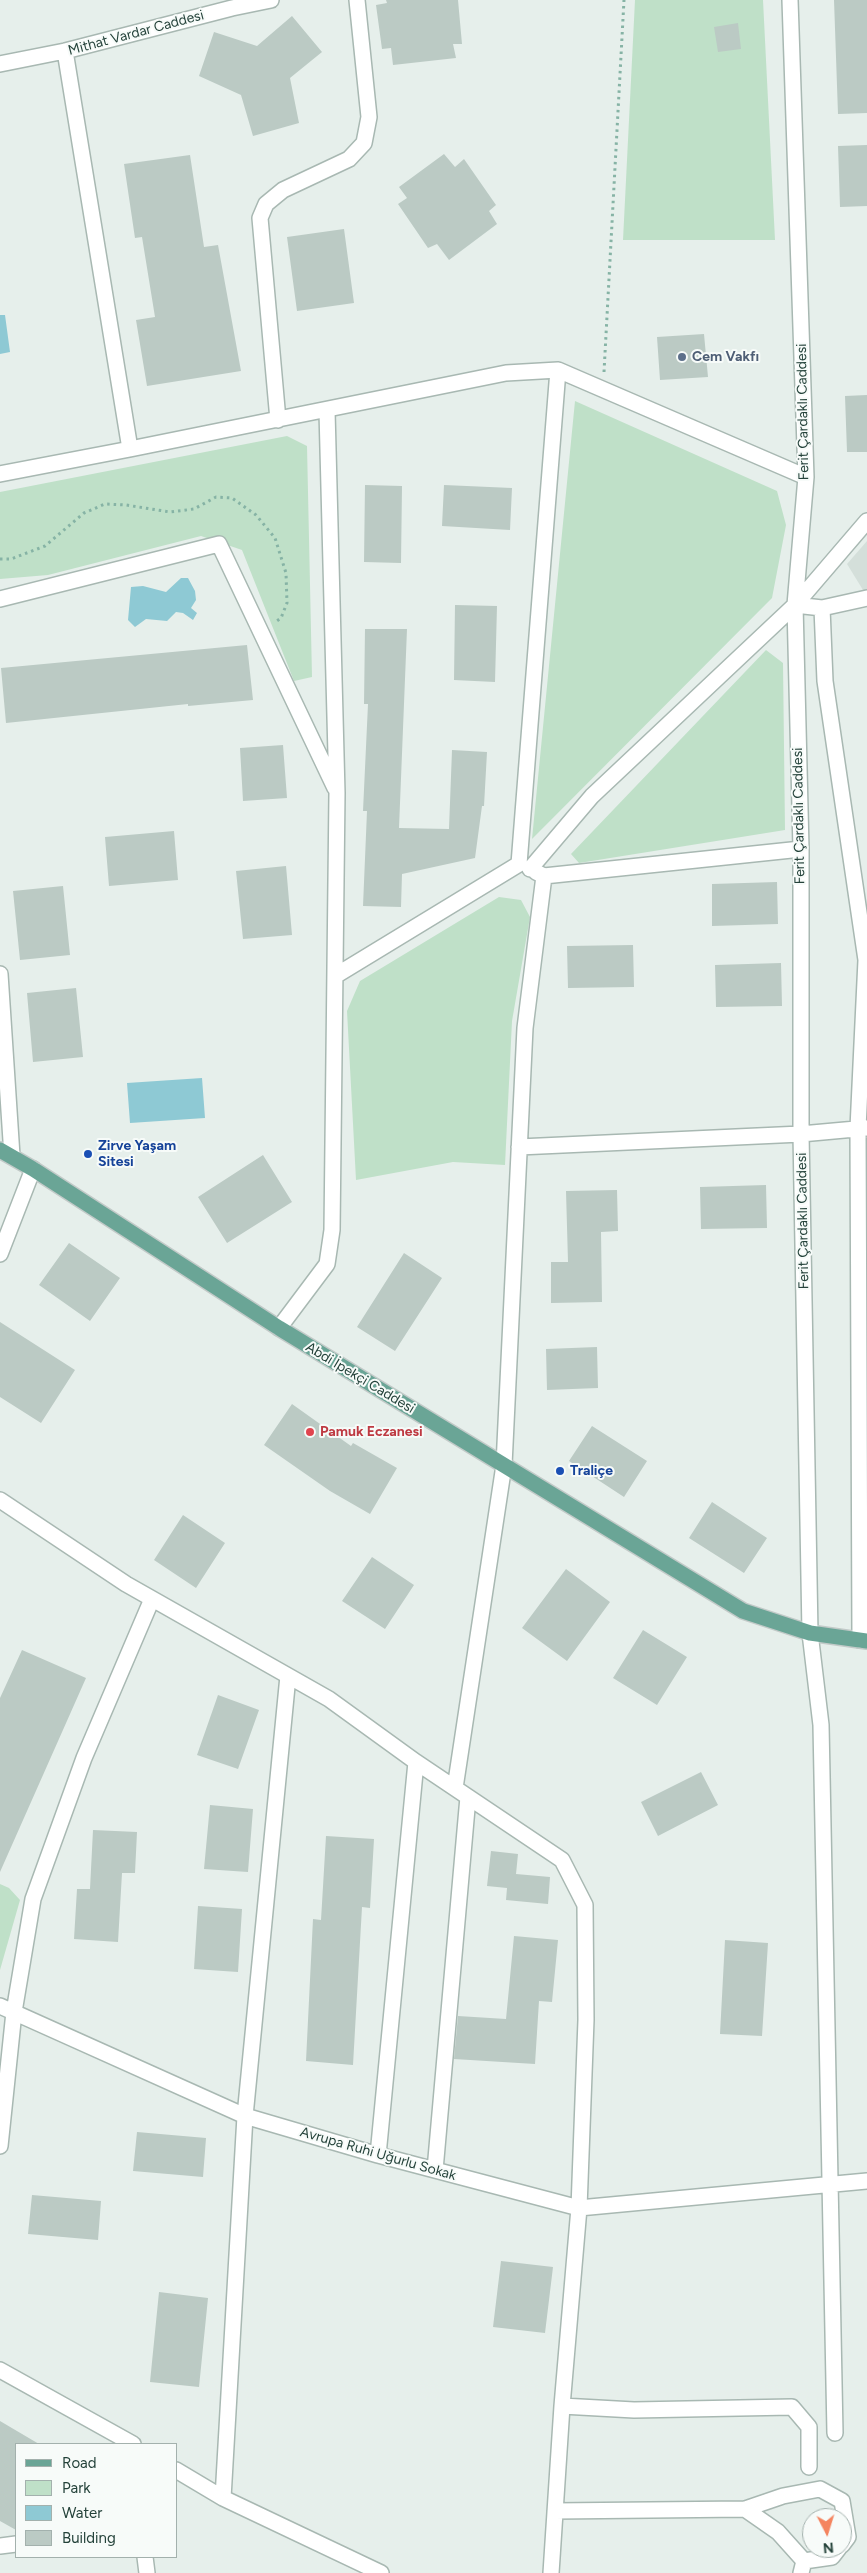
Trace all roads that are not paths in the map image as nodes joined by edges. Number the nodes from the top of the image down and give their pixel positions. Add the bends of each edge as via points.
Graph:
1 (271, 0) edge
2 (357, 0) edge
3 (790, 0) edge
4 (232, 4) edge
5 (65, 52) junction
6 (0, 64) edge
7 (558, 370) junction
8 (327, 410) junction
9 (278, 420) junction
10 (130, 449) junction
11 (0, 474) edge
12 (806, 477) junction
13 (867, 521) edge
14 (867, 598) edge
15 (0, 599) edge
16 (795, 605) junction
17 (822, 608) junction
18 (337, 793) junction
19 (801, 849) junction
20 (531, 870) junction
21 (0, 974) edge
22 (335, 976) junction
23 (863, 1128) edge
24 (801, 1134) junction
25 (519, 1147) junction
26 (6, 1153) edge
27 (33, 1169) junction
28 (0, 1254) edge
29 (278, 1328) junction
30 (863, 1434) edge
31 (504, 1465) junction
32 (0, 1500) edge
33 (152, 1599) junction
34 (810, 1633) junction
35 (863, 1641) edge
36 (288, 1676) junction
37 (416, 1762) junction
38 (455, 1788) junction
39 (468, 1797) junction
40 (7, 2009) edge
41 (245, 2116) junction
42 (0, 2146) edge
43 (378, 2155) junction
44 (434, 2170) junction
45 (867, 2181) edge
46 (830, 2184) junction
47 (579, 2208) junction
48 (0, 2370) edge
49 (562, 2406) junction
50 (835, 2433) dead end
51 (131, 2443) edge
52 (809, 2467) dead end
53 (178, 2471) edge
54 (223, 2498) junction
55 (843, 2508) edge
56 (745, 2509) junction
57 (555, 2511) junction
58 (15, 2544) edge
59 (0, 2546) edge
60 (145, 2558) edge
61 (829, 2558) edge
62 (802, 2567) edge
63 (147, 2573) edge
64 (381, 2573) edge
65 (551, 2573) edge

1 - 4 street, Mithat Vardar Caddesi
2 - 9 street via 369,118 364,142 349,159 283,190 266,204 260,218
3 - 12 street, Ferit Çardaklı Caddesi
4 - 5 street, Mithat Vardar Caddesi
5 - 6 street, Mithat Vardar Caddesi
5 - 10 street
7 - 8 street via 506,373
7 - 12 street
7 - 20 street
8 - 9 street
8 - 18 street
9 - 10 street
10 - 11 street
12 - 16 street, Ferit Çardaklı Caddesi
13 - 16 street
14 - 17 street
15 - 18 street via 219,544
16 - 17 street
16 - 19 street, Ferit Çardaklı Caddesi
16 - 20 street via 592,796
17 - 23 street via 825,681 866,960
18 - 22 street
19 - 20 street
19 - 24 street, Ferit Çardaklı Caddesi
20 - 22 street
20 - 25 street
21 - 26 street
22 - 29 street via 332,1230 327,1264
23 - 24 street
23 - 30 street
24 - 25 street
24 - 34 street, Ferit Çardaklı Caddesi
25 - 31 street
26 - 27 main road, Abdi İpekçi Caddesi
27 - 28 street
27 - 29 main road, Abdi İpekçi Caddesi
29 - 31 main road, Abdi İpekçi Caddesi
30 - 35 street
31 - 34 main road, Abdi İpekçi Caddesi via 743,1611
31 - 38 street
32 - 33 street
33 - 36 street
33 - 40 street via 84,1758 32,1900
34 - 35 main road, Abdi İpekçi Caddesi
34 - 46 street, Ferit Çardaklı Caddesi via 821,1725
36 - 37 street via 329,1699
36 - 41 street
37 - 38 street
37 - 43 street
38 - 39 street
39 - 44 street
39 - 47 street via 562,1860 585,1905 586,2020
40 - 41 street, Avrupa Ruhi Uğurlu Sokak
40 - 42 street
41 - 43 street, Avrupa Ruhi Uğurlu Sokak
41 - 54 street
43 - 44 street, Avrupa Ruhi Uğurlu Sokak
44 - 47 street, Avrupa Ruhi Uğurlu Sokak
45 - 46 street
46 - 47 street
46 - 50 street, Ferit Çardaklı Caddesi
47 - 49 street
48 - 51 street
49 - 52 street via 634,2410 792,2407 809,2427
49 - 57 street
53 - 54 street
54 - 64 street
55 - 56 street via 842,2501 820,2489 783,2496
56 - 57 street
56 - 62 street via 778,2532
57 - 65 street
58 - 59 street
60 - 63 street
61 - 62 street

